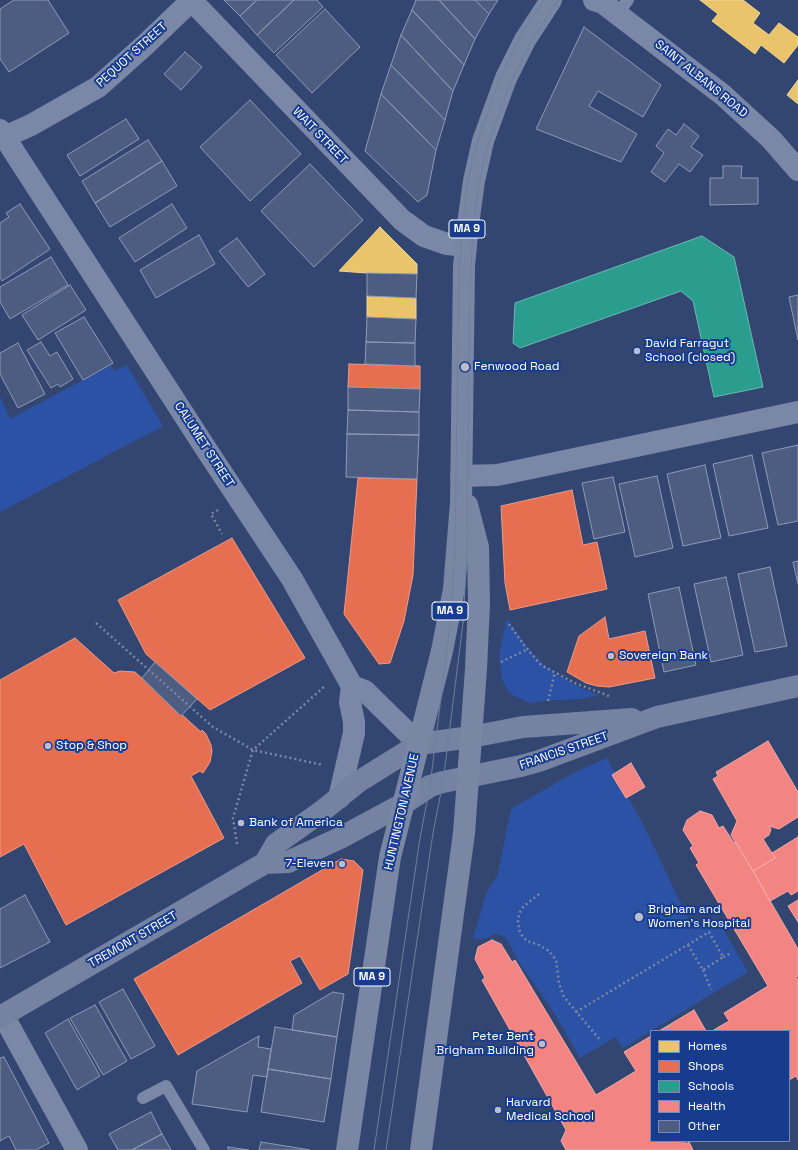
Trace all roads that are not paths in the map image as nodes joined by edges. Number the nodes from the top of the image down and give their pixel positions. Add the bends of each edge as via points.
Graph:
1 (191, 0) edge
2 (551, 0) edge
3 (594, 0) edge
4 (623, 7) edge
5 (1, 135) edge
6 (798, 170) edge
7 (466, 246) junction
8 (798, 412) edge
9 (462, 476) junction
10 (352, 686) junction
11 (798, 686) edge
12 (657, 717) junction
13 (471, 736) junction
14 (419, 744) junction
15 (468, 778) junction
16 (339, 798) junction
17 (403, 804) junction
18 (265, 864) junction
19 (2, 1016) edge
20 (143, 1098) dead end
21 (77, 1150) edge
22 (204, 1150) edge
23 (347, 1150) edge
24 (421, 1150) edge

1 - 5 street, PEQUOT STREET via 145,46 98,87 31,125
1 - 7 street, WAIT STREET via 402,220 424,236 447,244
2 - 7 main road, HUNTINGTON AVENUE / MA 9 via 514,60 490,119 478,162
3 - 4 street, SAINT ALBANS ROAD
4 - 6 street, SAINT ALBANS ROAD via 690,69 728,99
5 - 10 street, CALUMET STREET via 292,579
7 - 9 main road, HUNTINGTON AVENUE / MA 9
8 - 9 street via 497,475
9 - 13 main road, HUNTINGTON AVENUE / MA 9 via 478,547 479,603
9 - 14 main road, HUNTINGTON AVENUE / MA 9 via 454,589
10 - 14 street via 364,691
10 - 16 street via 350,702 354,733
11 - 12 main road, FRANCIS STREET
12 - 13 main road, FRANCIS STREET via 535,726
12 - 15 main road, FRANCIS STREET via 539,761
13 - 14 main road, FRANCIS STREET
13 - 15 main road, HUNTINGTON AVENUE / MA 9
14 - 16 main road via 358,782
14 - 17 main road, HUNTINGTON AVENUE / MA 9
15 - 17 main road, FRANCIS STREET via 430,786
15 - 24 main road, HUNTINGTON AVENUE / MA 9 via 464,833
16 - 18 main road via 276,844
17 - 18 main road, TREMONT STREET via 288,862
17 - 23 main road, HUNTINGTON AVENUE / MA 9 via 390,857
18 - 19 main road, TREMONT STREET
19 - 21 street
20 - 22 lane via 166,1086

